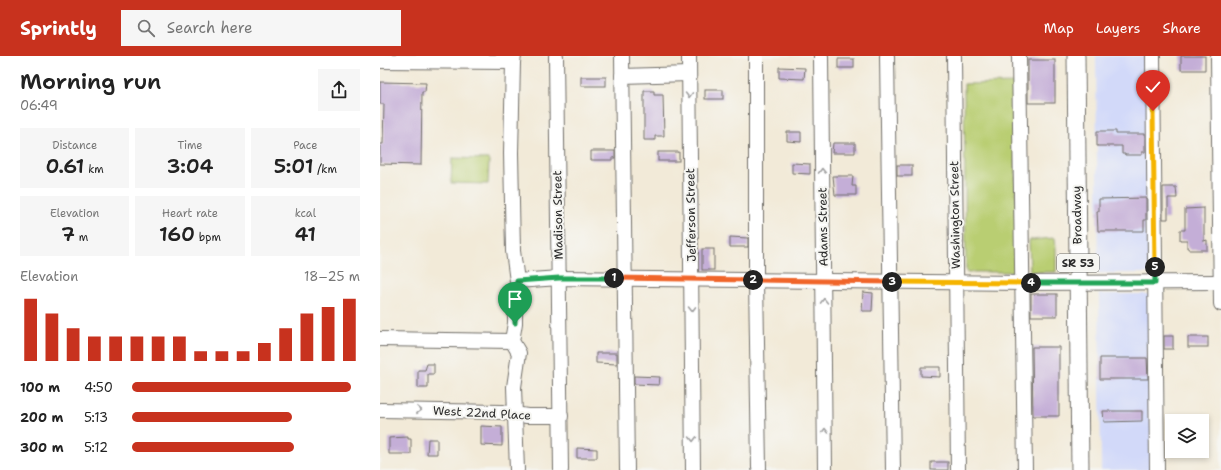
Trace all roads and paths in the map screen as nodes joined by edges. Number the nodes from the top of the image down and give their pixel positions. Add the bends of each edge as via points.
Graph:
1 (556, 56) edge
2 (622, 56) edge
3 (689, 56) edge
4 (756, 56) edge
5 (821, 56) edge
6 (887, 56) edge
7 (954, 56) edge
8 (1019, 56) edge
9 (1076, 56) edge
10 (1153, 56) edge
11 (1218, 56) edge
12 (513, 59) edge
13 (380, 61) edge
14 (689, 74) junction
15 (622, 76) junction
16 (1220, 196) edge
17 (559, 278) junction
18 (626, 278) junction
19 (692, 279) junction
20 (756, 280) junction
21 (517, 281) junction
22 (824, 282) junction
23 (890, 282) junction
24 (1221, 282) edge
25 (956, 283) junction
26 (1023, 283) junction
27 (1155, 283) junction
28 (1078, 284) junction
29 (1221, 304) edge
30 (380, 339) edge
31 (512, 341) junction
32 (380, 410) edge
33 (516, 414) junction
34 (561, 416) junction
35 (758, 468) dead end
36 (518, 470) edge
37 (561, 470) edge
38 (627, 470) edge
39 (693, 470) edge
40 (826, 470) edge
41 (893, 470) edge
42 (958, 470) edge
43 (1025, 470) edge
44 (1080, 470) edge
45 (1157, 470) edge

1 - 17 street, Madison Street
2 - 15 street
3 - 14 street, Jefferson Street
4 - 20 street
22 -> 5 street, Adams Street
6 - 23 street
7 - 25 street, Washington Street
8 - 26 street
9 - 28 main road, Broadway / SR 53
10 - 27 street
11 - 16 street
12 - 13 street
12 - 21 street via 511,152 513,250
14 - 15 street
14 -> 19 street, Jefferson Street
15 - 18 street
16 - 24 street
17 - 18 street
17 - 21 street
17 - 34 street, Madison Street
18 - 19 street
18 - 38 street
19 - 20 street
19 -> 39 street, Jefferson Street
20 - 22 street
20 - 35 street
21 - 31 street
22 - 23 street
40 -> 22 street, Adams Street
23 - 25 street
23 - 41 street
24 - 27 street
24 - 29 street
25 - 26 street
25 - 42 street, Washington Street
26 - 28 street
26 - 43 street
27 - 28 street
27 - 45 street
28 - 44 main road, Broadway / SR 53
30 - 31 street
31 - 33 street via 519,353 514,387
32 -> 33 street, West 22nd Place
33 - 34 street, West 22nd Place
33 - 36 street
34 - 37 street, Madison Street

